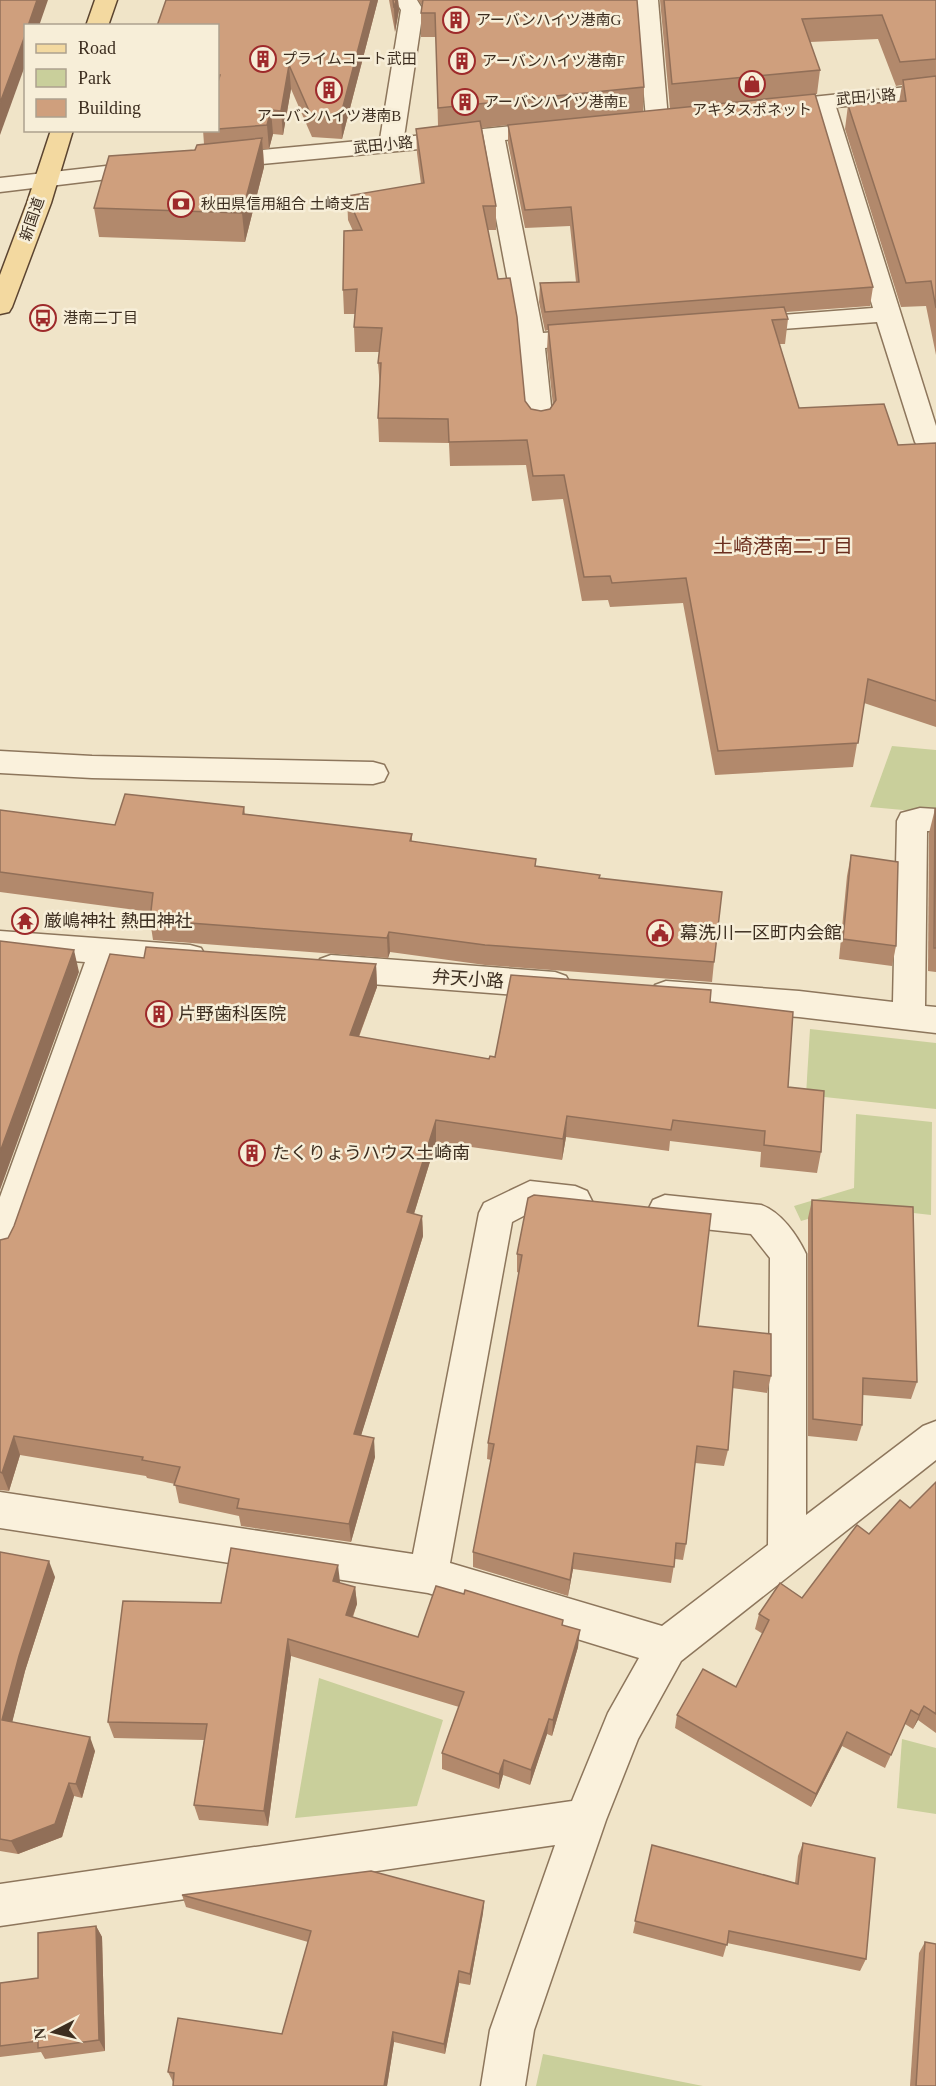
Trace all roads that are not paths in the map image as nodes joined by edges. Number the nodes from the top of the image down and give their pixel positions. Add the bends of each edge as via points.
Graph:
1 (106, 0) edge
2 (406, 0) edge
3 (647, 0) edge
4 (98, 24) edge
5 (936, 91) edge
6 (823, 101) junction
7 (752, 109) edge
8 (680, 116) edge
9 (657, 119) junction
10 (633, 121) edge
11 (574, 127) edge
12 (61, 132) edge
13 (492, 134) junction
14 (391, 144) junction
15 (196, 164) edge
16 (173, 166) edge
17 (45, 180) junction
18 (0, 185) edge
19 (0, 307) edge
20 (887, 314) junction
21 (721, 327) edge
22 (615, 335) edge
23 (532, 341) junction
24 (540, 425) edge
25 (928, 442) edge
26 (0, 762) edge
27 (373, 772) dead end
28 (936, 820) edge
29 (0, 942) edge
30 (105, 951) junction
31 (219, 960) edge
32 (301, 966) edge
33 (585, 988) edge
34 (633, 991) edge
35 (923, 1018) edge
36 (0, 1246) edge
37 (936, 1438) edge
38 (0, 1510) edge
39 (787, 1554) junction
40 (428, 1575) junction
41 (667, 1647) junction
42 (585, 1820) junction
43 (0, 1905) edge
44 (502, 2086) edge

1 - 4 main road
2 - 14 street via 412,10
3 - 9 street
5 - 6 street, 武田小路
6 - 7 street, 武田小路
6 - 20 street
8 - 9 street
9 - 10 street
11 - 13 street, 武田小路
12 - 17 main road, 新国道
13 - 14 street, 武田小路
13 - 23 street
14 - 15 street, 武田小路
16 - 17 street
17 - 18 street
17 - 19 main road, 新国道
20 - 21 street
20 - 25 street
22 - 23 street
23 - 24 street
26 - 27 street
28 - 35 street via 912,821
29 - 30 street
30 - 31 street
30 - 36 street
32 - 33 street, 弁天小路
34 - 35 street
37 - 39 street
38 - 40 street
39 - 40 street via 788,1254 760,1220 531,1196 496,1213
39 - 41 street
40 - 41 street
41 - 42 street via 622,1727
42 - 43 street
42 - 44 street via 512,2030

